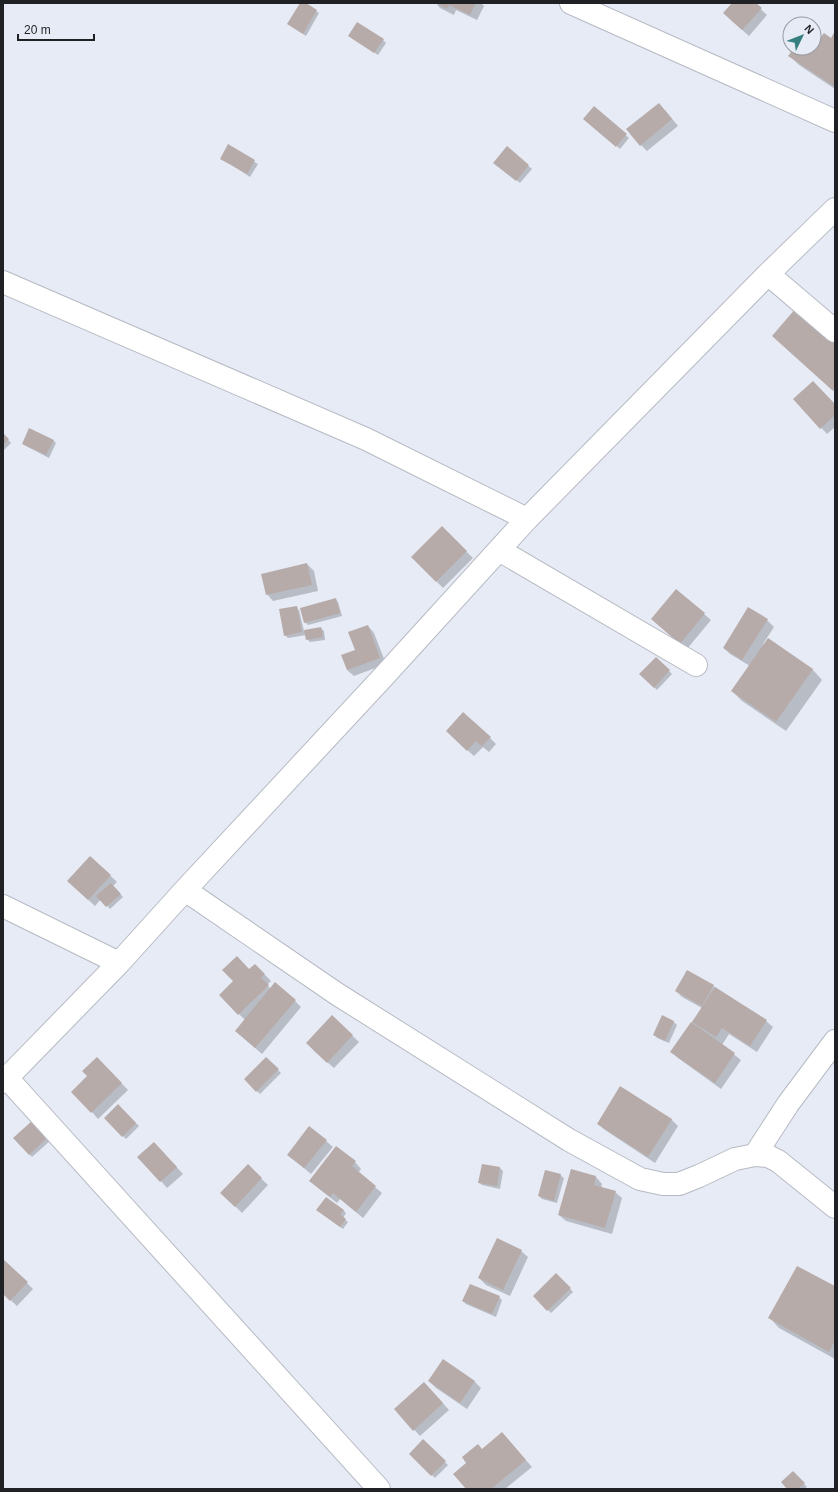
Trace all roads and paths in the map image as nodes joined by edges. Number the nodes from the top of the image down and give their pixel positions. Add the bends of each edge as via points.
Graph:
1 (571, 3) edge
2 (835, 121) edge
3 (835, 209) edge
4 (768, 274) junction
5 (3, 282) edge
6 (835, 331) edge
7 (527, 519) junction
8 (499, 550) junction
9 (696, 665) dead end
10 (185, 890) junction
11 (3, 906) edge
12 (120, 963) junction
13 (835, 1041) edge
14 (5, 1080) edge
15 (755, 1155) junction
16 (835, 1207) edge
17 (379, 1489) edge

1 - 2 street
3 - 4 street
4 - 6 street
4 - 7 street
5 - 7 street via 366,439
7 - 8 street
8 - 9 street
8 - 10 street
10 - 12 street
10 - 15 street via 337,994 569,1140 640,1179 663,1184 679,1184 735,1159
11 - 12 street
12 - 14 street
13 - 15 street via 788,1104
14 - 17 street
15 - 16 street via 768,1156 778,1161

